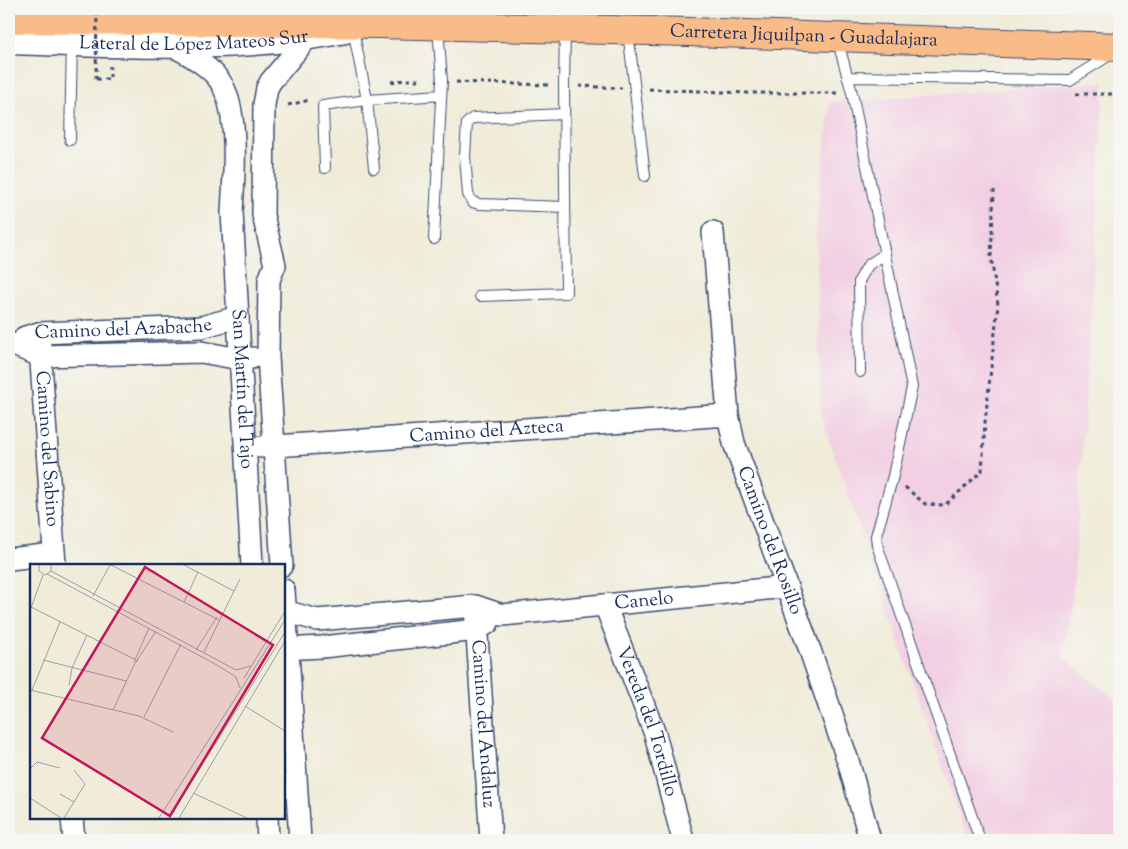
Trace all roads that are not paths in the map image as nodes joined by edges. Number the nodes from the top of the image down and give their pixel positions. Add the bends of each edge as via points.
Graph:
1 (9, 19) edge
2 (365, 26) junction
3 (438, 26) junction
4 (565, 28) junction
5 (628, 30) junction
6 (308, 37) junction
7 (837, 38) junction
8 (9, 41) edge
9 (72, 43) junction
10 (168, 44) junction
11 (1119, 48) edge
12 (847, 77) junction
13 (441, 95) junction
14 (366, 100) junction
15 (564, 114) junction
16 (70, 140) dead end
17 (325, 168) dead end
18 (374, 168) dead end
19 (644, 176) dead end
20 (565, 208) junction
21 (232, 212) junction
22 (263, 215) junction
23 (713, 232) dead end
24 (434, 239) dead end
25 (885, 254) junction
26 (480, 296) dead end
27 (238, 317) junction
28 (39, 334) junction
29 (9, 342) edge
30 (40, 356) junction
31 (268, 357) junction
32 (240, 359) junction
33 (860, 372) dead end
34 (728, 415) junction
35 (274, 446) junction
36 (245, 448) junction
37 (9, 559) edge
38 (54, 560) edge
39 (252, 564) edge
40 (282, 564) edge
41 (786, 587) junction
42 (285, 604) edge
43 (605, 604) junction
44 (475, 606) junction
45 (502, 615) junction
46 (285, 626) edge
47 (477, 630) junction
48 (286, 649) edge
49 (72, 819) edge
50 (267, 819) edge
51 (74, 840) edge
52 (268, 840) edge
53 (300, 840) edge
54 (492, 840) edge
55 (683, 840) edge
56 (870, 840) edge
57 (980, 840) edge

1 - 2 highway, Carretera Jiquilpan - Guadalajara
2 - 3 highway, Carretera Jiquilpan - Guadalajara
2 - 6 street, Lateral de López Mateos Sur
2 - 14 lane
3 - 4 highway, Carretera Jiquilpan - Guadalajara
3 - 13 lane
4 - 5 highway, Carretera Jiquilpan - Guadalajara
4 - 15 lane
5 - 7 highway, Carretera Jiquilpan - Guadalajara
5 - 19 lane
6 - 10 street, Lateral de López Mateos Sur via 226,44
6 - 22 street, San Martín del Tajo via 267,88
7 - 11 highway, Carretera Jiquilpan - Guadalajara
7 - 12 lane
8 - 9 street, Lateral de López Mateos Sur
9 - 10 street, Lateral de López Mateos Sur
9 - 16 lane
10 - 21 street, San Martín del Tajo via 205,66 222,85 230,105 235,162
11 - 12 lane via 1070,80
12 - 25 lane
13 - 14 lane
13 - 24 lane
14 - 17 lane via 323,106
14 - 18 lane
15 - 20 lane
15 - 20 lane via 473,118 467,123 465,156 468,194 472,202
20 - 26 lane via 566,293
21 - 22 street via 242,217
21 - 27 street, San Martín del Tajo
22 - 31 street, San Martín del Tajo via 275,265 269,280
23 - 34 street, Camino del Rosillo
25 - 33 lane via 868,264 858,281
25 - 57 lane via 912,387 876,536 877,546
27 - 28 street, Camino del Azabache via 201,327
27 - 32 street, San Martín del Tajo
28 - 29 street, Camino del Azabache
28 - 30 street, Camino del Sabino
29 - 30 street, Camino del Azabache
30 - 32 street, Camino del Azabache via 201,352
30 - 38 street, Camino del Sabino
31 - 32 street, Camino del Azabache
31 - 35 street, San Martín del Tajo
32 - 36 street, San Martín del Tajo
34 - 35 street, Camino del Azteca
34 - 41 street, Camino del Rosillo via 734,443
35 - 36 street, Camino del Azteca
35 - 40 street, San Martín del Tajo
36 - 39 street, San Martín del Tajo
37 - 38 street
41 - 43 street, Canelo
41 - 56 street, Camino del Rosillo via 849,764
42 - 44 street, Canelo via 317,620
43 - 45 street, Canelo
43 - 55 street, Vereda del Tordillo via 655,734
44 - 45 street, Canelo
44 - 47 street, Camino del Andaluz
45 - 47 street, Canelo
46 - 48 street
47 - 48 street, Canelo
47 - 54 street, Camino del Andaluz
48 - 53 street
49 - 51 street
50 - 52 street

